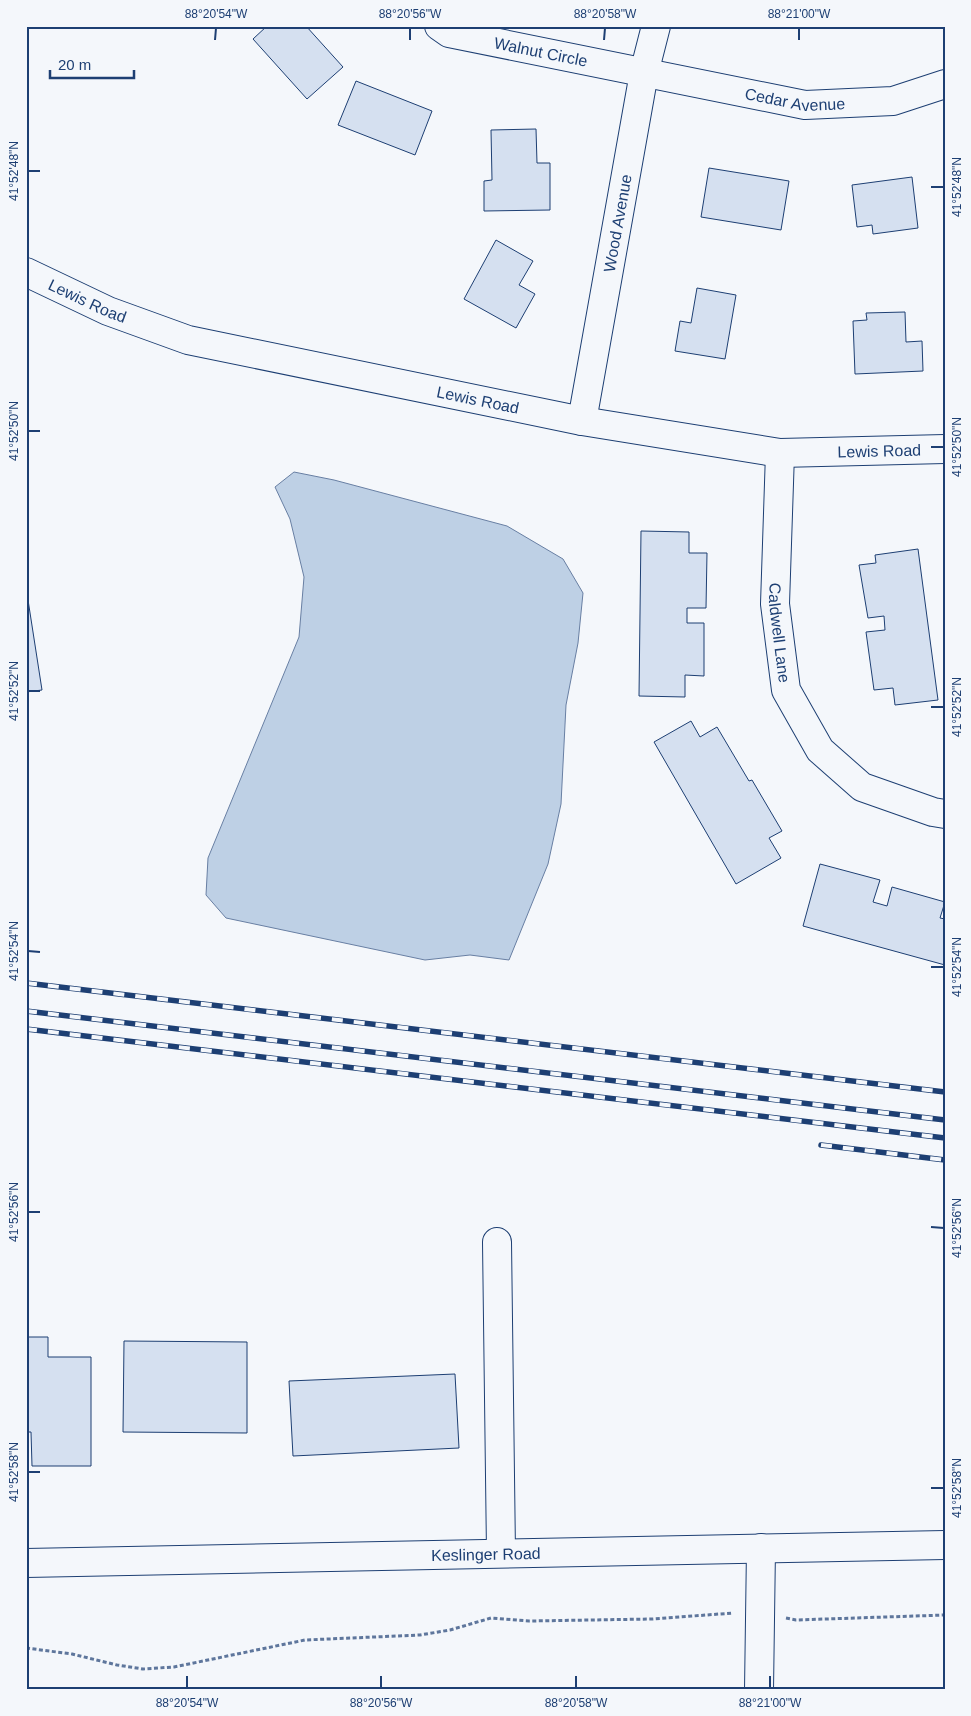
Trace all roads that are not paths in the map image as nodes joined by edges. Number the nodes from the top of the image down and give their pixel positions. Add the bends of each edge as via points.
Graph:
1 (439, 26) edge
2 (656, 26) edge
3 (644, 73) junction
4 (945, 84) edge
5 (26, 272) edge
6 (582, 421) junction
7 (945, 449) edge
8 (780, 453) junction
9 (945, 814) edge
10 (498, 1242) dead end
11 (945, 1545) edge
12 (761, 1548) junction
13 (501, 1553) junction
14 (26, 1563) edge
15 (759, 1690) edge

1 - 3 street, Walnut Circle via 449,32
2 - 3 street, Wood Avenue
3 - 4 street, Cedar Avenue via 805,105 893,101
3 - 6 street, Wood Avenue
5 - 6 street, Lewis Road via 108,311 188,340
6 - 8 street, Lewis Road
7 - 8 street, Lewis Road
8 - 9 street, Caldwell Lane via 775,604 786,690 820,750 862,787
10 - 13 street
11 - 12 street, Keslinger Road
12 - 13 street, Keslinger Road
12 - 15 street
13 - 14 street, Keslinger Road

